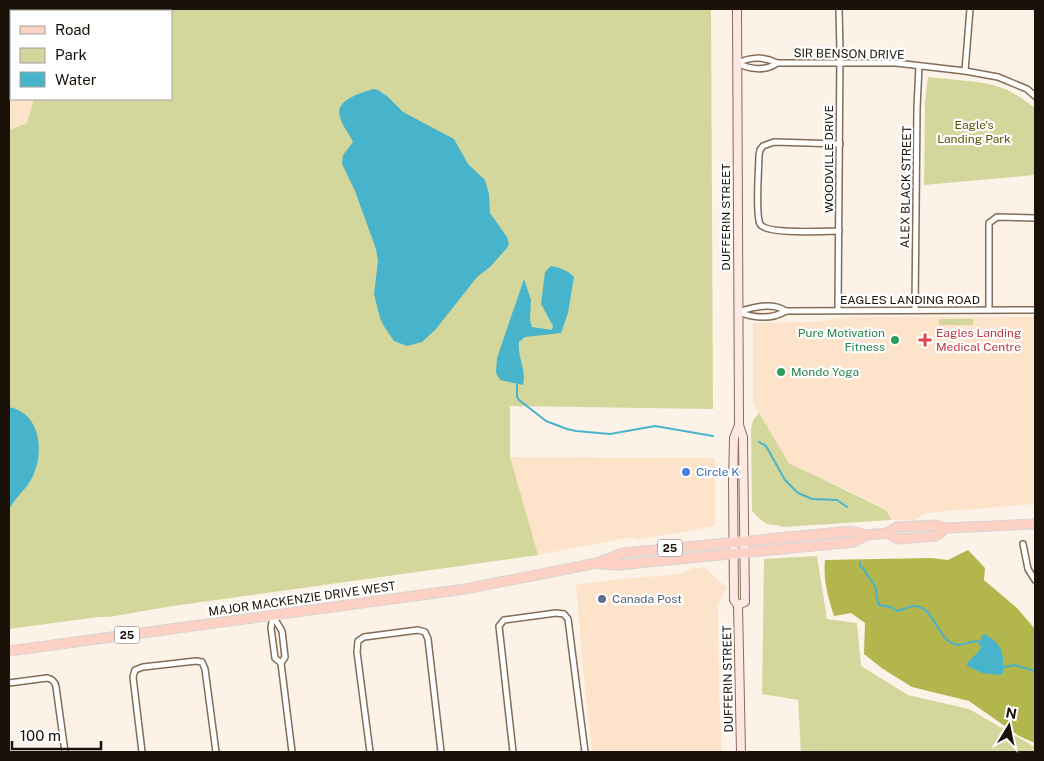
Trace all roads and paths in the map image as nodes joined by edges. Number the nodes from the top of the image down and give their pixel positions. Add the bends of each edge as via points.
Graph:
1 (737, 9) edge
2 (839, 9) edge
3 (970, 9) edge
4 (737, 63) junction
5 (777, 63) junction
6 (840, 63) junction
7 (919, 66) junction
8 (965, 71) junction
9 (1035, 96) edge
10 (840, 144) junction
11 (1035, 218) edge
12 (839, 231) junction
13 (838, 310) junction
14 (915, 310) junction
15 (989, 310) junction
16 (1035, 310) edge
17 (786, 311) junction
18 (738, 312) junction
19 (739, 426) junction
20 (1035, 524) edge
21 (866, 536) junction
22 (744, 541) junction
23 (733, 542) junction
24 (1023, 544) dead end
25 (744, 552) junction
26 (734, 553) junction
27 (597, 563) junction
28 (1034, 577) edge
29 (738, 605) junction
30 (273, 616) junction
31 (9, 651) edge
32 (281, 663) junction
33 (9, 683) edge
34 (65, 752) edge
35 (142, 752) edge
36 (216, 752) edge
37 (292, 752) edge
38 (370, 752) edge
39 (441, 752) edge
40 (513, 752) edge
41 (585, 752) edge
42 (740, 752) edge

1 - 4 main road, DUFFERIN STREET
2 - 6 street, WOODVILLE DRIVE
3 - 8 street
4 - 5 street, SIR BENSON DRIVE via 748,58 767,58
4 - 5 street, SIR BENSON DRIVE via 747,68 770,68
4 - 18 main road, DUFFERIN STREET
5 - 6 street, SIR BENSON DRIVE
6 - 7 street, SIR BENSON DRIVE
6 - 10 street, WOODVILLE DRIVE
7 - 8 street, SIR BENSON DRIVE
7 - 14 street, ALEX BLACK STREET
8 - 9 street, SIR BENSON DRIVE via 998,77 1027,89
10 - 12 street, WOODVILLE DRIVE
10 - 12 street via 774,142 763,146 759,154 758,214 764,228 776,231
11 - 15 street via 997,217 989,223
12 - 13 street, WOODVILLE DRIVE
13 - 14 street, EAGLES LANDING ROAD
13 - 17 street, EAGLES LANDING ROAD
14 - 15 street, EAGLES LANDING ROAD
15 - 16 street, EAGLES LANDING ROAD
17 - 18 street, EAGLES LANDING ROAD via 779,307 754,307
17 - 18 street, EAGLES LANDING ROAD via 777,316 752,317
18 - 19 main road, DUFFERIN STREET
19 - 22 main road, DUFFERIN STREET via 743,437
19 - 23 main road, DUFFERIN STREET via 734,438
20 - 21 main road, MAJOR MACKENZIE DRIVE WEST / 25 via 946,528 936,525 897,528
21 - 22 main road, MAJOR MACKENZIE DRIVE WEST / 25 via 852,531
21 - 25 main road, MAJOR MACKENZIE DRIVE WEST / 25 via 854,542
22 - 23 main road, MAJOR MACKENZIE DRIVE WEST / 25
22 - 25 main road, DUFFERIN STREET
23 - 26 main road, DUFFERIN STREET
23 - 27 main road, MAJOR MACKENZIE DRIVE WEST / 25 via 623,553
24 - 28 street via 1028,569
25 - 26 main road, MAJOR MACKENZIE DRIVE WEST / 25
25 - 29 main road, DUFFERIN STREET via 745,602
26 - 27 main road, MAJOR MACKENZIE DRIVE WEST / 25 via 618,565
26 - 29 main road, DUFFERIN STREET via 734,600
27 - 30 main road, MAJOR MACKENZIE DRIVE WEST / 25 via 465,589
29 - 42 main road, DUFFERIN STREET
30 - 31 main road, MAJOR MACKENZIE DRIVE WEST / 25
30 - 32 street via 271,628 275,658
30 - 32 street via 282,631 285,657
32 - 37 street
33 - 34 street via 47,678 54,682
35 - 36 street via 133,677 136,670 196,661 202,662 205,669
38 - 39 street via 358,641 364,637 418,630 425,632 428,640
40 - 41 street via 499,624 504,620 556,613 564,614 568,619

